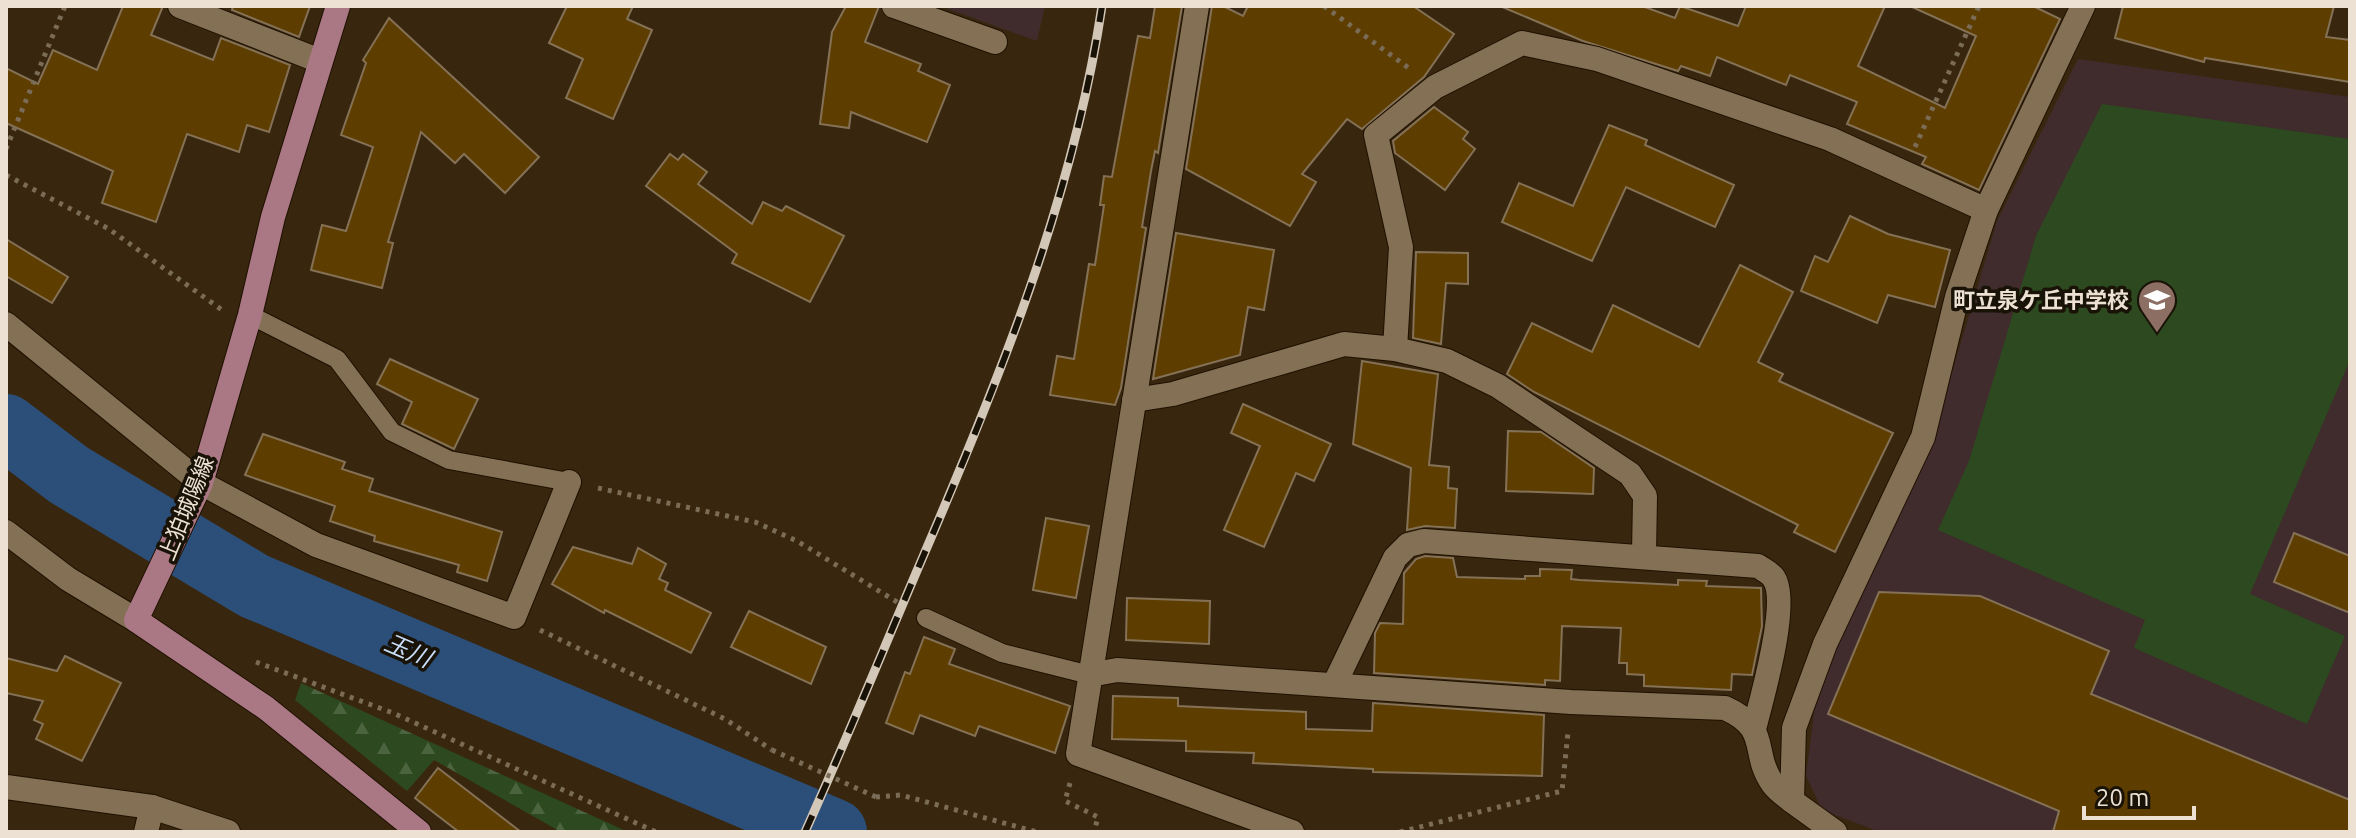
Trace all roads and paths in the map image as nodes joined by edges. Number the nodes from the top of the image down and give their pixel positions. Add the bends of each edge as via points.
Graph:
1 (65, 6) edge
2 (180, 6) edge
3 (338, 6) edge
4 (894, 6) edge
5 (1197, 6) edge
6 (1324, 6) edge
7 (1979, 6) edge
8 (2083, 6) edge
9 (995, 42) dead end
10 (320, 61) junction
11 (1435, 87) junction
12 (6, 149) edge
13 (1905, 171) junction
14 (6, 175) edge
15 (1986, 210) junction
16 (250, 315) junction
17 (6, 324) edge
18 (1395, 349) junction
19 (1134, 400) junction
20 (569, 482) junction
21 (199, 489) junction
22 (6, 532) edge
23 (1644, 555) junction
24 (514, 617) junction
25 (926, 618) joint
26 (136, 620) junction
27 (245, 658) dead end
28 (1090, 675) junction
29 (1335, 683) junction
30 (1571, 702) junction
31 (1754, 729) junction
32 (1078, 754) junction
33 (6, 787) edge
34 (1792, 801) junction
35 (152, 807) junction
36 (146, 832) edge
37 (228, 832) edge
38 (419, 832) edge
39 (656, 832) edge
40 (1037, 832) edge
41 (1094, 832) edge
42 (1292, 832) edge
43 (1400, 832) edge
44 (1835, 832) edge

1 - 12 path
2 - 10 street
3 - 10 main road, 上狛城陽線
4 - 9 street
5 - 19 street
6 - 11 path
7 - 13 path
8 - 15 street
10 - 16 main road, 上狛城陽線
11 - 13 street via 1522,43 1597,59 1830,139
11 - 18 street via 1376,135 1401,247
13 - 15 street
14 - 16 path via 109,229 228,315
15 - 34 street via 1957,297 1923,437 1825,644 1794,728
16 - 20 lane via 337,359 392,432 449,460
16 - 21 main road, 上狛城陽線
17 - 21 street
18 - 19 street via 1344,344 1173,394
18 - 23 street via 1447,361 1498,386 1630,474 1645,496
19 - 28 street
20 - 24 street
20 - 25 path via 755,522
21 - 24 street via 316,545
21 - 26 main road, 上狛城陽線
22 - 26 street via 68,579
23 - 29 street via 1424,541 1408,545 1395,558
23 - 31 street via 1758,566 1773,576 1778,621
24 - 40 path, bridge via 725,719 772,750 876,797 901,795
25 - 28 lane via 1002,653
26 - 38 main road via 266,708
27 - 39 path via 393,713
28 - 29 street via 1117,670
28 - 32 street
29 - 30 street
30 - 31 street via 1725,708
30 - 43 path via 1562,791
31 - 34 street via 1772,784
32 - 41 path via 1065,801 1098,817
32 - 42 street
33 - 35 street
34 - 44 street
35 - 36 street
35 - 37 street

